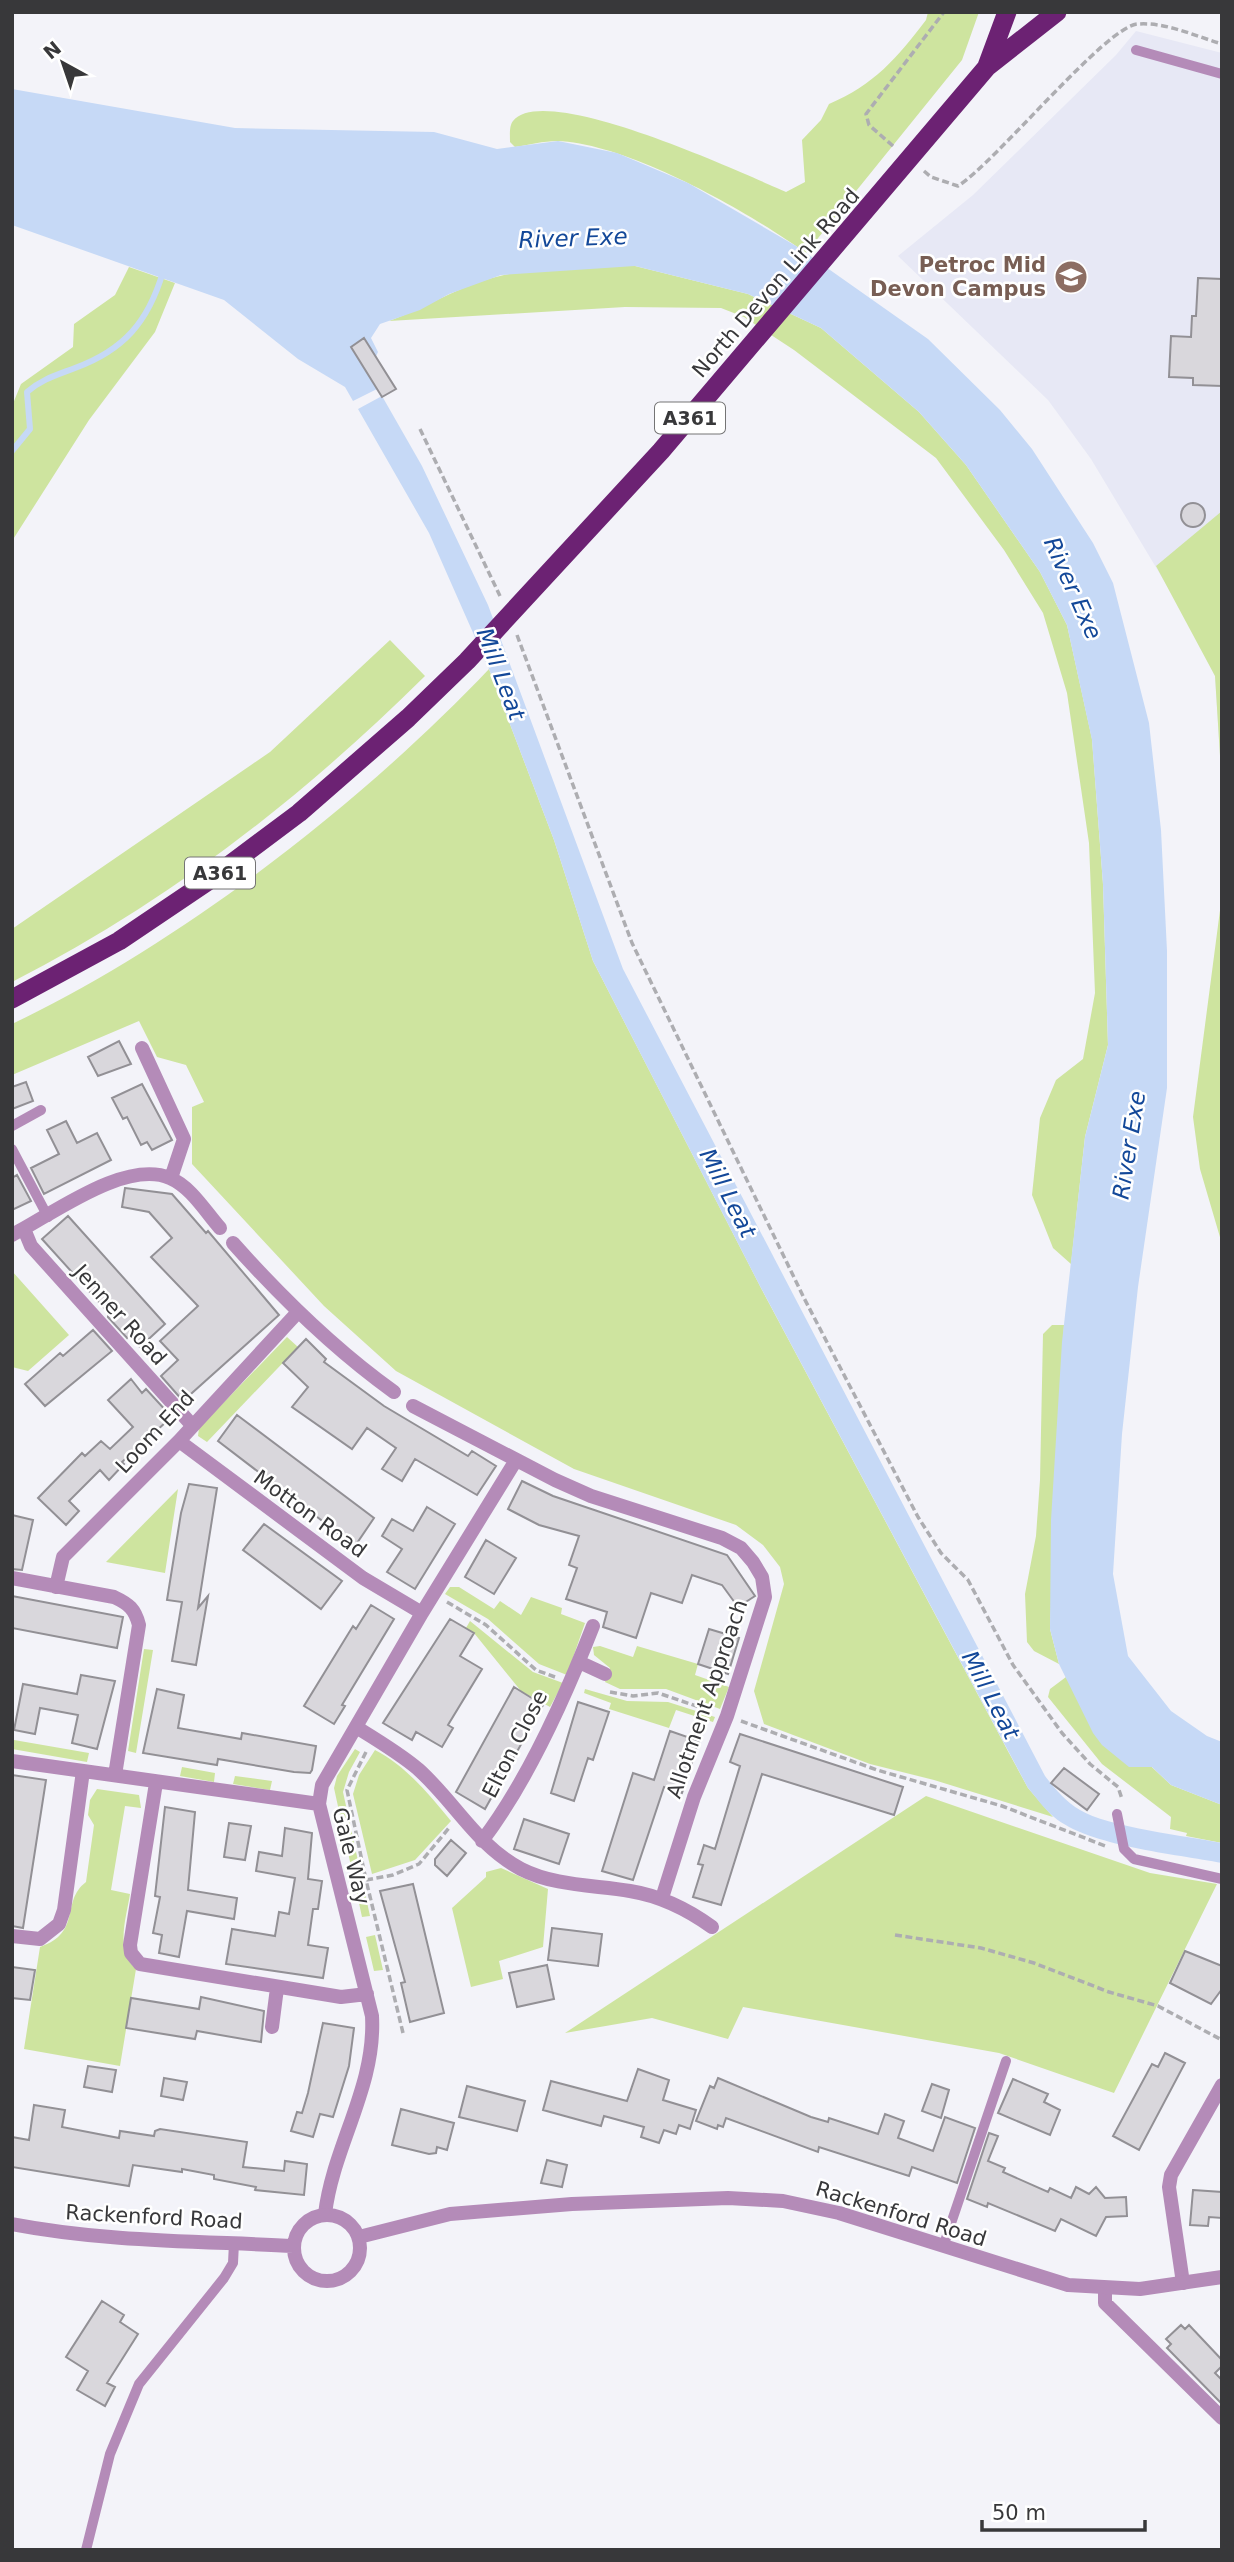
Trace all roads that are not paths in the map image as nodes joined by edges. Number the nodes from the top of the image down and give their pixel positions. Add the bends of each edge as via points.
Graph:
1 (1007, 12) edge
2 (1057, 12) edge
3 (1136, 50) dead end
4 (987, 67) junction
5 (1222, 74) edge
6 (12, 999) edge
7 (142, 1048) dead end
8 (41, 1110) dead end
9 (12, 1126) edge
10 (12, 1149) edge
11 (171, 1178) junction
12 (48, 1217) junction
13 (220, 1228) dead end
14 (18, 1232) edge
15 (233, 1243) dead end
16 (298, 1312) junction
17 (394, 1392) dead end
18 (413, 1406) dead end
19 (191, 1424) junction
20 (178, 1441) junction
21 (516, 1460) junction
22 (12, 1578) edge
23 (56, 1587) junction
24 (422, 1613) junction
25 (593, 1626) dead end
26 (579, 1662) junction
27 (605, 1674) dead end
28 (356, 1727) junction
29 (12, 1761) edge
30 (83, 1771) junction
31 (115, 1775) junction
32 (156, 1783) junction
33 (319, 1804) junction
34 (1116, 1814) road end
35 (482, 1841) junction
36 (1222, 1879) edge
37 (662, 1898) junction
38 (712, 1927) dead end
39 (12, 1936) edge
40 (277, 1988) junction
41 (367, 1994) junction
42 (272, 2027) dead end
43 (1006, 2061) dead end
44 (1222, 2085) edge
45 (325, 2214) junction
46 (12, 2224) edge
47 (359, 2237) junction
48 (234, 2243) junction
49 (294, 2246) junction
50 (943, 2247) junction
51 (1222, 2277) edge
52 (1183, 2283) junction
53 (1105, 2289) junction
54 (1222, 2418) edge
55 (86, 2550) edge

1 - 4 highway, North Devon Link Road / A361
2 - 4 highway, North Devon Link Road / A361
3 - 5 lane
4 - 6 highway, North Devon Link Road / A361 via 661,451 467,661 408,718 299,813 208,881 119,941
7 - 11 street via 184,1139
8 - 9 lane
10 - 12 lane
11 - 12 street via 137,1173
11 - 13 street via 185,1187
12 - 14 street
14 - 19 street, Jenner Road
15 - 16 street
16 - 17 street
16 - 19 street, Loom End
18 - 21 street, Allotment Approach
19 - 20 street, Loom End
20 - 23 street, Loom End via 63,1557
20 - 24 street, Motton Road via 353,1571
21 - 24 street
21 - 37 street, Allotment Approach via 592,1496 722,1538 741,1548 762,1577 765,1597
22 - 23 street
23 - 31 street via 114,1597 136,1613 139,1625
24 - 28 street
25 - 26 street, Elton Close
26 - 27 street
26 - 35 street, Elton Close via 502,1815
28 - 33 street via 322,1785
28 - 35 street via 418,1769
29 - 30 street, Gale Way
30 - 31 street, Gale Way
30 - 39 street via 59,1924 40,1939
31 - 32 street, Gale Way
32 - 33 street, Gale Way
32 - 40 street via 131,1953 149,1967
33 - 41 street, Gale Way
34 - 36 lane via 1124,1846 1134,1859
35 - 37 street via 523,1870 566,1883
37 - 38 street
40 - 41 street via 341,1997
40 - 42 street
41 - 45 street, Gale Way via 373,2036 367,2073 333,2172
43 - 50 lane
44 - 52 street via 1168,2187
45 - 47 street via 348,2221
45 - 49 street via 306,2222
46 - 48 street, Rackenford Road via 146,2241
47 - 49 street via 354,2267 340,2278 324,2281 302,2269
47 - 50 street, Rackenford Road via 450,2214 728,2198 783,2201 839,2213
48 - 49 street, Rackenford Road
48 - 55 lane via 233,2263 224,2278 139,2384 110,2454
50 - 53 street, Rackenford Road via 1068,2285
51 - 52 street, Rackenford Road
52 - 53 street, Rackenford Road
53 - 54 street via 1105,2303

